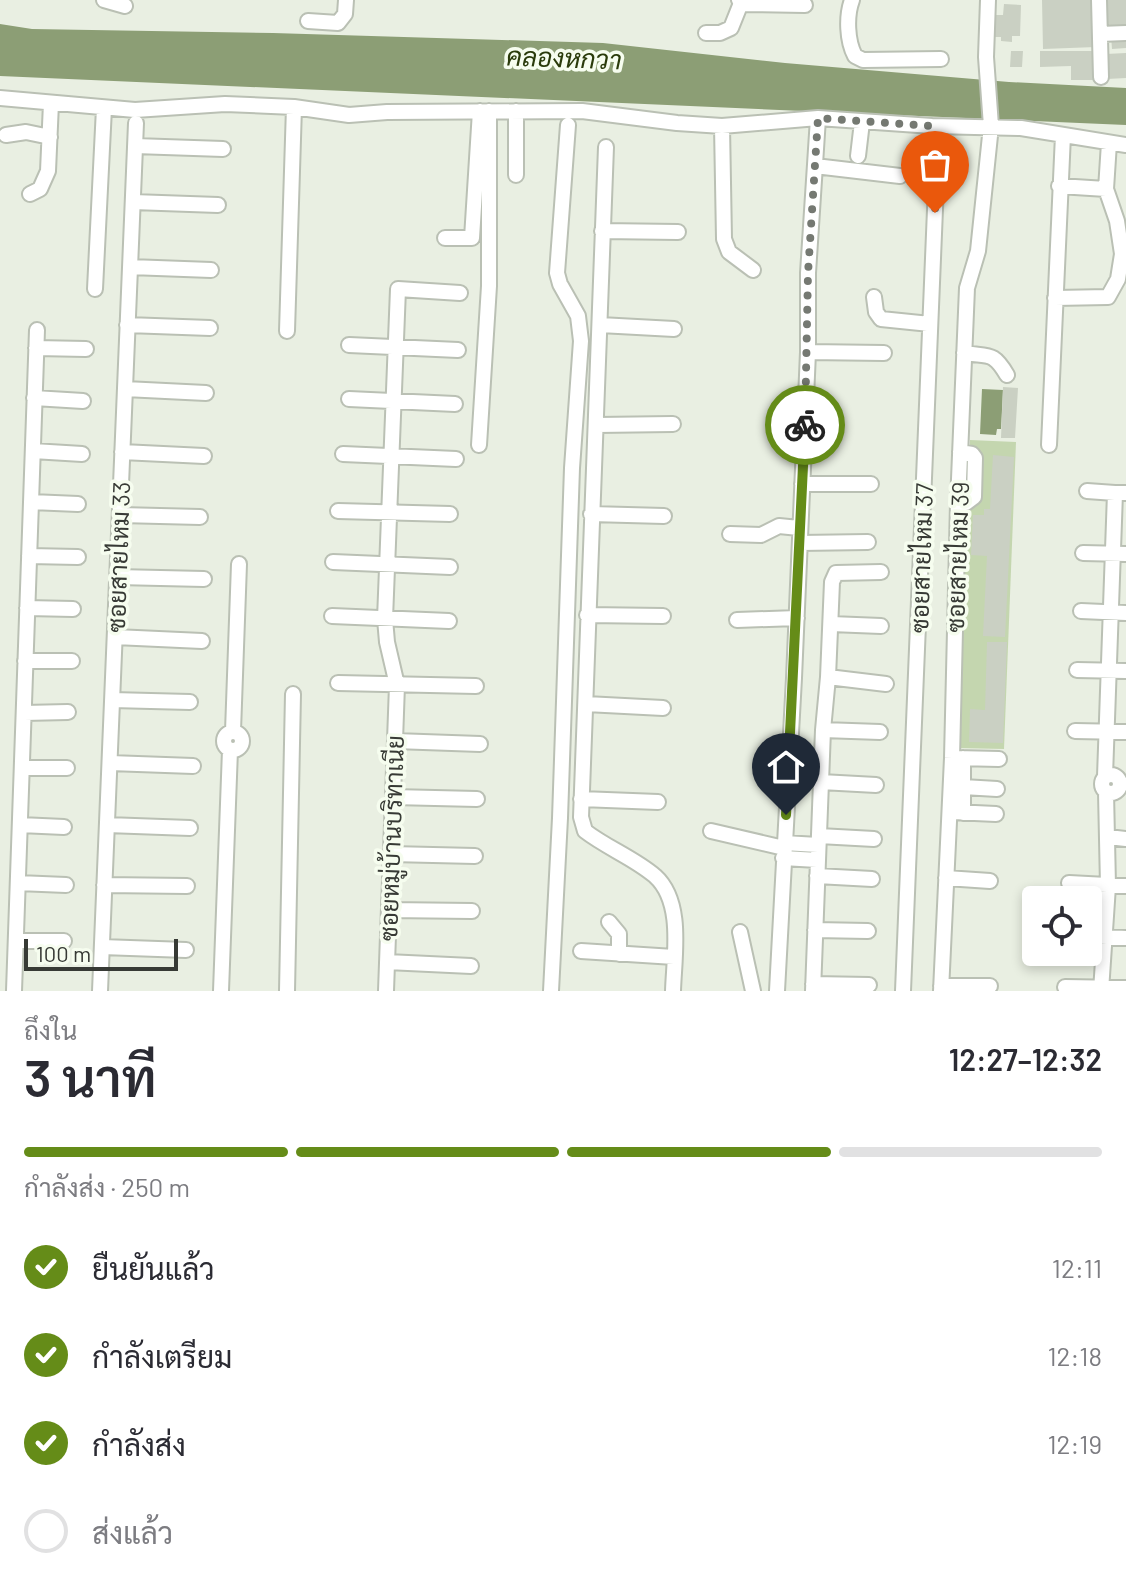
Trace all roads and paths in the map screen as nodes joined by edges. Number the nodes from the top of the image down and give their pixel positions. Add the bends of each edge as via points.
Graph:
1 (104, 0) edge
2 (346, 0) edge
3 (852, 0) edge
4 (988, 0) edge
5 (1099, 0) edge
6 (740, 2) edge
7 (805, 5) dead end
8 (125, 6) dead end
9 (308, 21) dead end
10 (706, 33) dead end
11 (1126, 33) edge
12 (1100, 34) junction
13 (941, 59) dead end
14 (1101, 77) dead end
15 (0, 98) edge
16 (51, 103) junction
17 (294, 107) junction
18 (104, 108) junction
19 (484, 111) junction
20 (516, 111) junction
21 (818, 118) junction
22 (862, 122) junction
23 (136, 123) dead end
24 (991, 123) junction
25 (568, 125) dead end
26 (722, 126) junction
27 (932, 126) junction
28 (6, 135) dead end
29 (1063, 135) junction
30 (50, 137) junction
31 (1109, 143) junction
32 (1126, 145) edge
33 (135, 146) junction
34 (606, 147) dead end
35 (223, 149) dead end
36 (858, 156) dead end
37 (815, 166) junction
38 (516, 175) dead end
39 (900, 176) dead end
40 (1059, 186) junction
41 (1106, 189) junction
42 (30, 194) dead end
43 (133, 202) junction
44 (218, 205) dead end
45 (1121, 223) edge
46 (602, 231) junction
47 (678, 232) dead end
48 (445, 238) dead end
49 (130, 267) junction
50 (211, 270) dead end
51 (753, 270) dead end
52 (1120, 285) edge
53 (95, 289) dead end
54 (460, 293) dead end
55 (874, 297) dead end
56 (1055, 298) junction
57 (930, 324) junction
58 (127, 325) junction
59 (600, 325) junction
60 (210, 328) dead end
61 (674, 329) dead end
62 (37, 330) dead end
63 (287, 331) dead end
64 (349, 345) dead end
65 (397, 347) junction
66 (36, 348) junction
67 (86, 349) dead end
68 (458, 350) dead end
69 (808, 352) junction
70 (884, 353) dead end
71 (964, 353) junction
72 (1007, 375) dead end
73 (125, 389) junction
74 (206, 393) dead end
75 (34, 398) junction
76 (349, 399) dead end
77 (83, 401) dead end
78 (395, 401) junction
79 (455, 404) dead end
80 (673, 424) dead end
81 (597, 425) junction
82 (479, 445) dead end
83 (1049, 445) dead end
84 (33, 451) junction
85 (122, 452) junction
86 (82, 454) dead end
87 (343, 454) dead end
88 (204, 456) dead end
89 (392, 456) junction
90 (456, 459) dead end
91 (802, 484) junction
92 (871, 484) dead end
93 (1087, 491) dead end
94 (1120, 493) edge
95 (31, 502) junction
96 (78, 504) dead end
97 (338, 511) dead end
98 (390, 512) junction
99 (450, 514) dead end
100 (591, 514) junction
101 (120, 515) junction
102 (664, 516) dead end
103 (200, 517) dead end
104 (730, 534) dead end
105 (800, 536) junction
106 (868, 542) dead end
107 (1083, 553) dead end
108 (1119, 554) edge
109 (29, 556) junction
110 (78, 557) dead end
111 (333, 562) dead end
112 (239, 564) dead end
113 (387, 564) junction
114 (450, 567) dead end
115 (881, 572) dead end
116 (117, 577) junction
117 (204, 579) dead end
118 (27, 608) junction
119 (73, 609) dead end
120 (1081, 611) dead end
121 (1110, 612) junction
122 (1126, 613) edge
123 (587, 615) junction
124 (332, 616) dead end
125 (663, 616) dead end
126 (386, 618) junction
127 (797, 618) junction
128 (737, 620) dead end
129 (449, 621) dead end
130 (831, 624) junction
131 (881, 626) dead end
132 (115, 637) junction
133 (202, 641) dead end
134 (25, 661) junction
135 (72, 661) dead end
136 (1077, 670) dead end
137 (1108, 671) junction
138 (1126, 671) edge
139 (828, 677) junction
140 (338, 683) dead end
141 (886, 684) dead end
142 (397, 685) junction
143 (476, 686) dead end
144 (293, 694) dead end
145 (112, 700) junction
146 (190, 702) dead end
147 (586, 704) junction
148 (663, 708) dead end
149 (68, 712) dead end
150 (24, 713) junction
151 (823, 730) junction
152 (1075, 731) dead end
153 (880, 732) dead end
154 (1108, 732) junction
155 (1126, 732) edge
156 (395, 741) junction
157 (480, 744) dead end
158 (958, 758) junction
159 (999, 759) dead end
160 (110, 763) junction
161 (193, 766) dead end
162 (22, 768) junction
163 (67, 768) dead end
164 (1105, 776) junction
165 (821, 782) junction
166 (876, 785) dead end
167 (1123, 785) edge
168 (963, 787) junction
169 (997, 789) dead end
170 (1106, 792) junction
171 (393, 797) junction
172 (477, 799) dead end
173 (581, 799) junction
174 (658, 802) dead end
175 (956, 813) junction
176 (996, 814) dead end
177 (20, 825) junction
178 (107, 825) junction
179 (64, 827) dead end
180 (190, 828) dead end
181 (711, 831) dead end
182 (1108, 837) junction
183 (874, 839) dead end
184 (1126, 839) edge
185 (818, 847) junction
186 (784, 849) junction
187 (391, 854) junction
188 (475, 856) dead end
189 (817, 876) junction
190 (946, 878) junction
191 (872, 879) dead end
192 (990, 881) dead end
193 (18, 883) junction
194 (1069, 883) dead end
195 (66, 885) dead end
196 (104, 885) junction
197 (187, 886) dead end
198 (1108, 886) junction
199 (1126, 886) edge
200 (389, 910) junction
201 (472, 911) dead end
202 (609, 922) dead end
203 (815, 930) junction
204 (868, 931) dead end
205 (740, 932) dead end
206 (1104, 937) junction
207 (1126, 938) edge
208 (16, 941) junction
209 (64, 941) dead end
210 (102, 947) junction
211 (186, 950) dead end
212 (581, 951) dead end
213 (619, 954) junction
214 (674, 957) junction
215 (387, 962) junction
216 (471, 966) dead end
217 (869, 985) dead end
218 (990, 986) dead end
219 (813, 987) edge
220 (1065, 987) dead end
221 (941, 988) edge
222 (1126, 988) edge
223 (1101, 989) edge
224 (14, 991) edge
225 (100, 991) edge
226 (221, 991) edge
227 (287, 991) edge
228 (386, 991) edge
229 (551, 991) edge
230 (673, 991) edge
231 (753, 991) edge
232 (777, 991) edge
233 (903, 991) edge

1 - 8 street
2 - 9 street via 338,23
3 - 13 street via 850,43 855,56
4 - 24 street, ซอยสายไหม 39
5 - 12 street
6 - 7 street
6 - 10 street via 731,28
11 - 12 street
12 - 14 street
15 - 16 street
16 - 18 street
16 - 30 street
17 - 18 street
17 - 19 street via 349,115
17 - 63 street
18 - 53 street
19 - 20 street
19 - 48 street via 472,238
19 - 82 street via 489,286
20 - 26 street via 582,111
20 - 38 street
21 - 22 street
21 - 26 street
21 - 37 street
22 - 27 street
22 - 36 street
23 - 33 street, ซอยสายไหม 33
24 - 27 street
24 - 29 street
24 - 71 street, ซอยสายไหม 39 via 978,251 967,288
25 - 229 street via 557,273 578,316 581,341
26 - 51 street via 724,239 729,252
27 - 57 street, ซอยสายไหม 37 via 936,185
28 - 30 street
29 - 31 street
29 - 40 street
30 - 42 street via 45,182
31 - 32 street
31 - 41 street
33 - 35 street
33 - 43 street, ซอยสายไหม 33
34 - 46 street
37 - 39 street
37 - 69 street
40 - 41 street
40 - 56 street
41 - 45 street
43 - 44 street
43 - 49 street, ซอยสายไหม 33
45 - 52 street
46 - 47 street
46 - 59 street
49 - 50 street
49 - 58 street, ซอยสายไหม 33
52 - 56 street via 1108,297
54 - 65 street, ซอยหมู่บ้านบริทาเนีย via 398,289
55 - 57 street via 881,319
56 - 83 street
57 - 233 street, ซอยสายไหม 37
58 - 60 street
58 - 73 street, ซอยสายไหม 33
59 - 61 street
59 - 81 street
62 - 66 street
64 - 65 street
65 - 68 street
65 - 78 street, ซอยหมู่บ้านบริทาเนีย
66 - 67 street
66 - 75 street
69 - 70 street
69 - 91 street
71 - 72 street via 990,355
71 - 158 street, ซอยสายไหม 39
73 - 74 street
73 - 85 street, ซอยสายไหม 33
75 - 77 street
75 - 84 street
76 - 78 street
78 - 79 street
78 - 89 street, ซอยหมู่บ้านบริทาเนีย
80 - 81 street
81 - 100 street
84 - 86 street
84 - 95 street
85 - 88 street
85 - 101 street, ซอยสายไหม 33
87 - 89 street
89 - 90 street
89 - 98 street, ซอยหมู่บ้านบริทาเนีย
91 - 92 street
91 - 105 street
93 - 94 street
94 - 108 street
95 - 96 street
95 - 109 street
97 - 98 street
98 - 99 street
98 - 113 street, ซอยหมู่บ้านบริทาเนีย
100 - 102 street
100 - 123 street
101 - 103 street
101 - 116 street, ซอยสายไหม 33
104 - 105 street via 761,535 779,526
105 - 106 street
105 - 127 street
107 - 108 street
108 - 121 street
109 - 110 street
109 - 118 street
111 - 113 street
112 - 226 street via 233,731 224,738 230,750
113 - 114 street
113 - 126 street, ซอยหมู่บ้านบริทาเนีย
115 - 130 street via 836,573
116 - 117 street
116 - 132 street, ซอยสายไหม 33
118 - 119 street
118 - 134 street
120 - 121 street
121 - 122 street
121 - 137 street
123 - 125 street
123 - 147 street
124 - 126 street
126 - 129 street
126 - 142 street, ซอยหมู่บ้านบริทาเนีย
127 - 128 street
127 - 186 street
130 - 131 street
130 - 139 street
132 - 133 street
132 - 145 street, ซอยสายไหม 33
134 - 135 street
134 - 150 street
136 - 137 street
137 - 138 street
137 - 154 street
139 - 141 street
139 - 151 street
140 - 142 street
142 - 143 street
142 - 156 street, ซอยหมู่บ้านบริทาเนีย
144 - 227 street
145 - 146 street
145 - 160 street, ซอยสายไหม 33
147 - 148 street
147 - 173 street
149 - 150 street
150 - 162 street
151 - 153 street
151 - 165 street
152 - 154 street
154 - 155 street
154 - 164 street
156 - 157 street
156 - 171 street, ซอยหมู่บ้านบริทาเนีย
158 - 159 street
158 - 168 street
158 - 175 street, ซอยสายไหม 39
160 - 161 street
160 - 178 street, ซอยสายไหม 33
162 - 163 street
162 - 177 street
164 - 167 street via 1115,776
164 - 170 street via 1101,785
165 - 166 street
165 - 185 street
167 - 170 street
168 - 169 street
168 - 175 street
170 - 182 street
171 - 172 street
171 - 187 street, ซอยหมู่บ้านบริทาเนีย
173 - 174 street
173 - 214 street via 585,831 663,885 673,908
175 - 176 street
175 - 190 street, ซอยสายไหม 39
177 - 179 street
177 - 193 street
178 - 180 street
178 - 196 street, ซอยสายไหม 33
181 - 186 street
182 - 184 street
182 - 198 street
183 - 185 street
185 - 186 street
185 - 189 street
186 - 232 street
187 - 188 street
187 - 200 street, ซอยหมู่บ้านบริทาเนีย
189 - 191 street
189 - 203 street
190 - 192 street
190 - 221 street, ซอยสายไหม 39
193 - 195 street
193 - 208 street
194 - 198 street
196 - 197 street
196 - 210 street, ซอยสายไหม 33
198 - 199 street
198 - 206 street
200 - 201 street
200 - 215 street, ซอยหมู่บ้านบริทาเนีย
202 - 213 street via 619,934
203 - 204 street
203 - 219 street
205 - 231 street
206 - 207 street
206 - 223 street
208 - 209 street
208 - 224 street
210 - 211 street
210 - 225 street, ซอยสายไหม 33
212 - 213 street
213 - 214 street
214 - 230 street
215 - 216 street
215 - 228 street, ซอยหมู่บ้านบริทาเนีย
217 - 219 street
218 - 221 street
220 - 223 street
222 - 223 street

